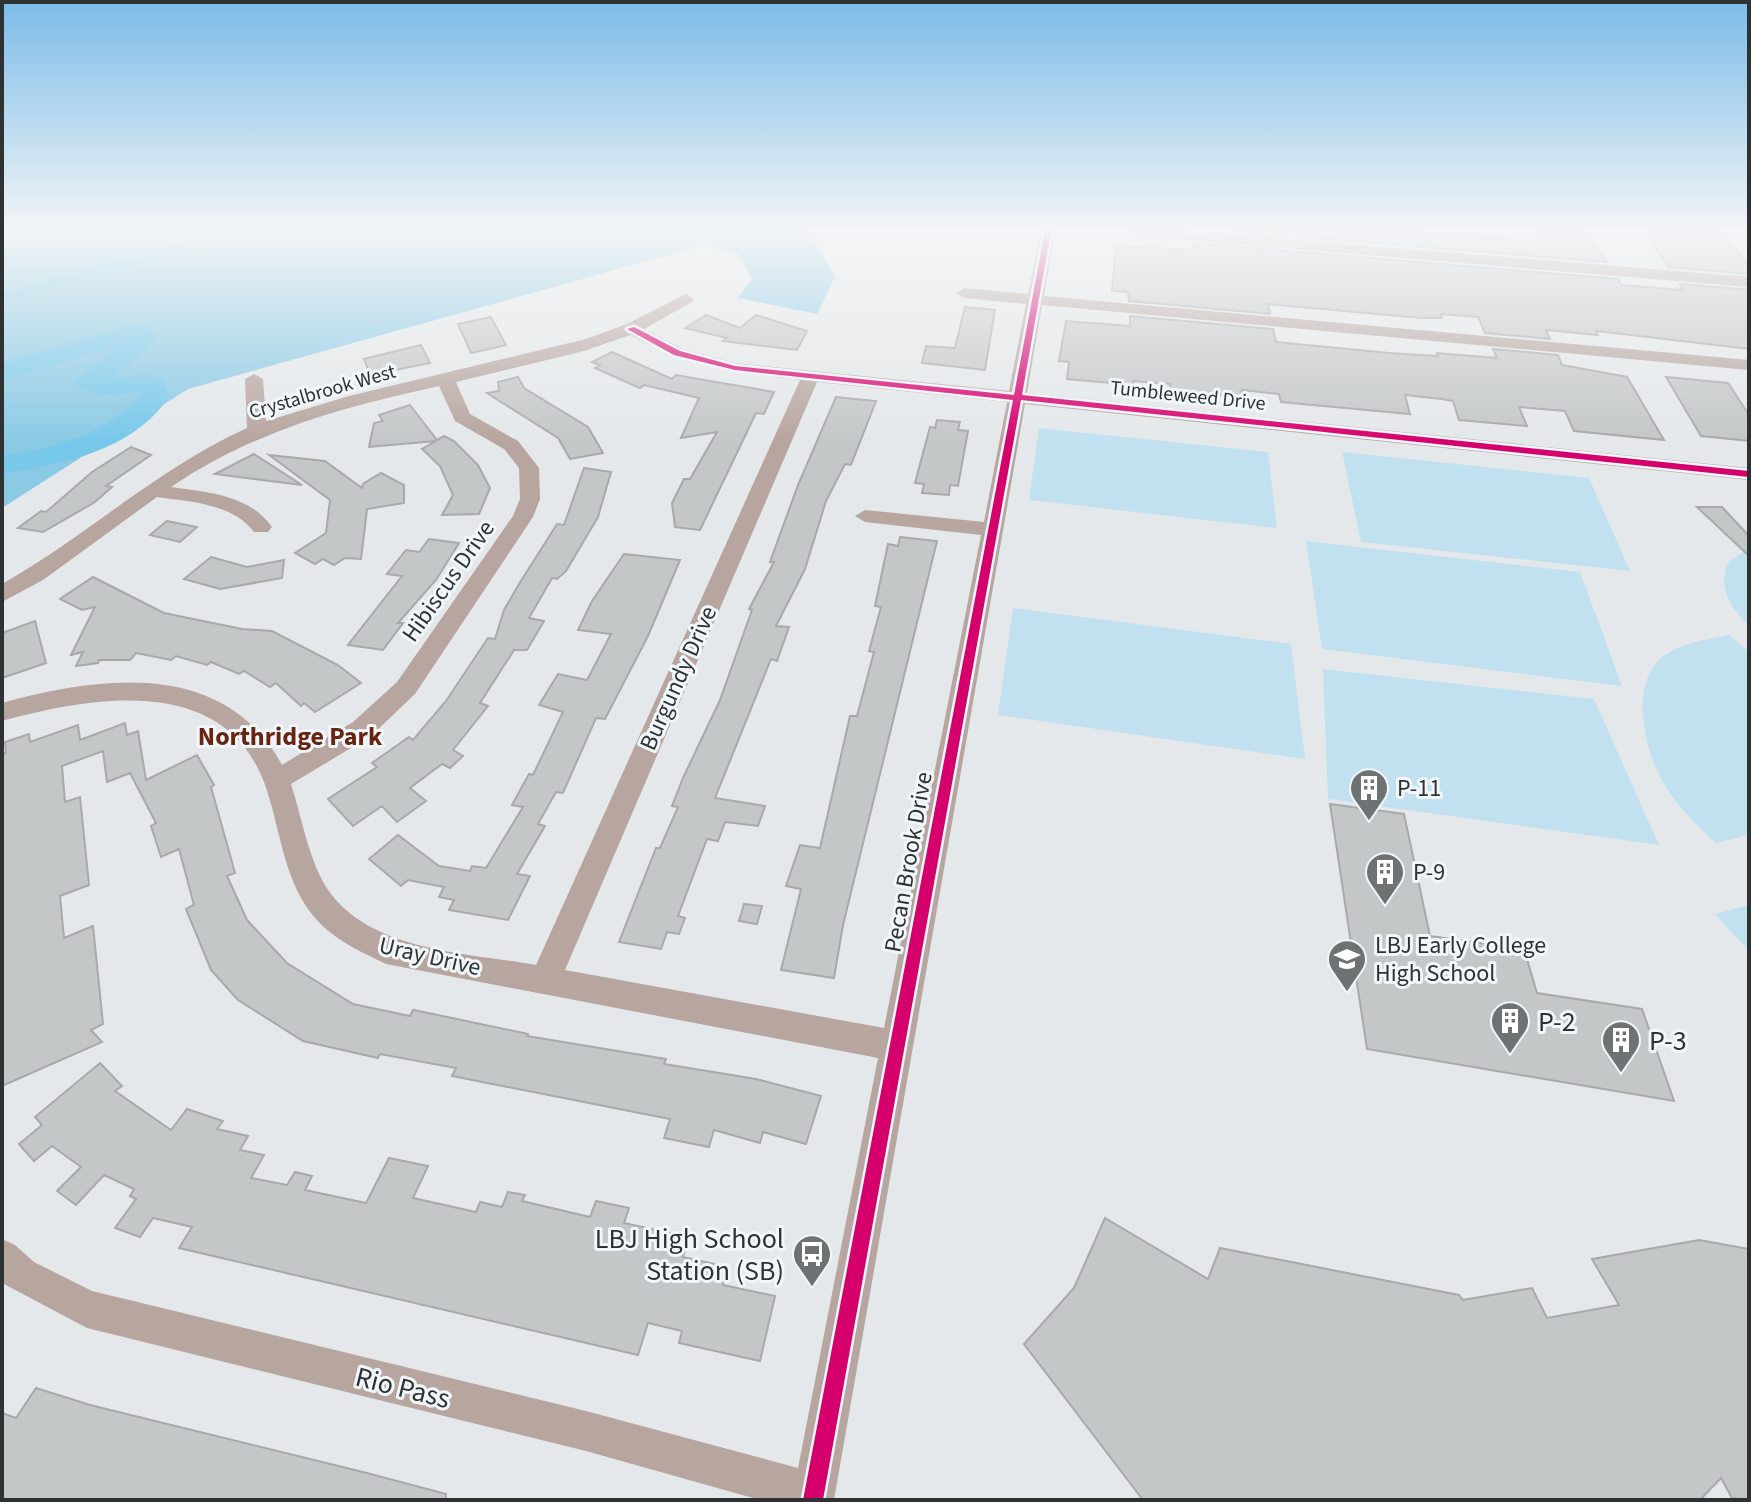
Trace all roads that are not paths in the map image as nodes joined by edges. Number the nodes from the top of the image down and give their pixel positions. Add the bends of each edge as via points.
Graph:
1 (682, 301) edge
2 (1034, 301) edge
3 (1057, 301) edge
4 (631, 329) junction
5 (1749, 365) edge
6 (811, 376) junction
7 (254, 379) dead end
8 (446, 380) junction
9 (1016, 397) junction
10 (257, 431) junction
11 (1749, 474) edge
12 (152, 490) junction
13 (865, 516) dead end
14 (261, 527) dead end
15 (992, 530) junction
16 (2, 594) edge
17 (2, 712) edge
18 (276, 780) junction
19 (545, 980) junction
20 (897, 1046) junction
21 (2, 1258) edge
22 (813, 1497) edge

1 - 4 street, Crystalbrook West
2 - 9 street, Pecan Brook Drive
3 - 5 street
4 - 6 street, Tumbleweed Drive via 677,353 713,363
4 - 8 street, Crystalbrook West
6 - 9 street, Tumbleweed Drive
6 - 19 street, Burgundy Drive
7 - 10 street
8 - 10 street, Crystalbrook West
8 - 18 street, Hibiscus Drive via 462,417 511,445 529,468 530,499 523,517 384,712 332,750
9 - 11 street, Tumbleweed Drive
9 - 15 street, Pecan Brook Drive
10 - 12 street, Crystalbrook West via 203,454
12 - 14 street via 237,506 257,517
12 - 16 street, Crystalbrook West via 75,551
13 - 15 street
15 - 20 street, Pecan Brook Drive
17 - 18 street, Uray Drive via 98,691 153,691 197,700 252,735
18 - 19 street, Uray Drive via 305,879 336,922 397,954
19 - 20 street, Uray Drive
20 - 22 street, Pecan Brook Drive
21 - 22 street, Rio Pass via 21,1275 87,1309 586,1431

